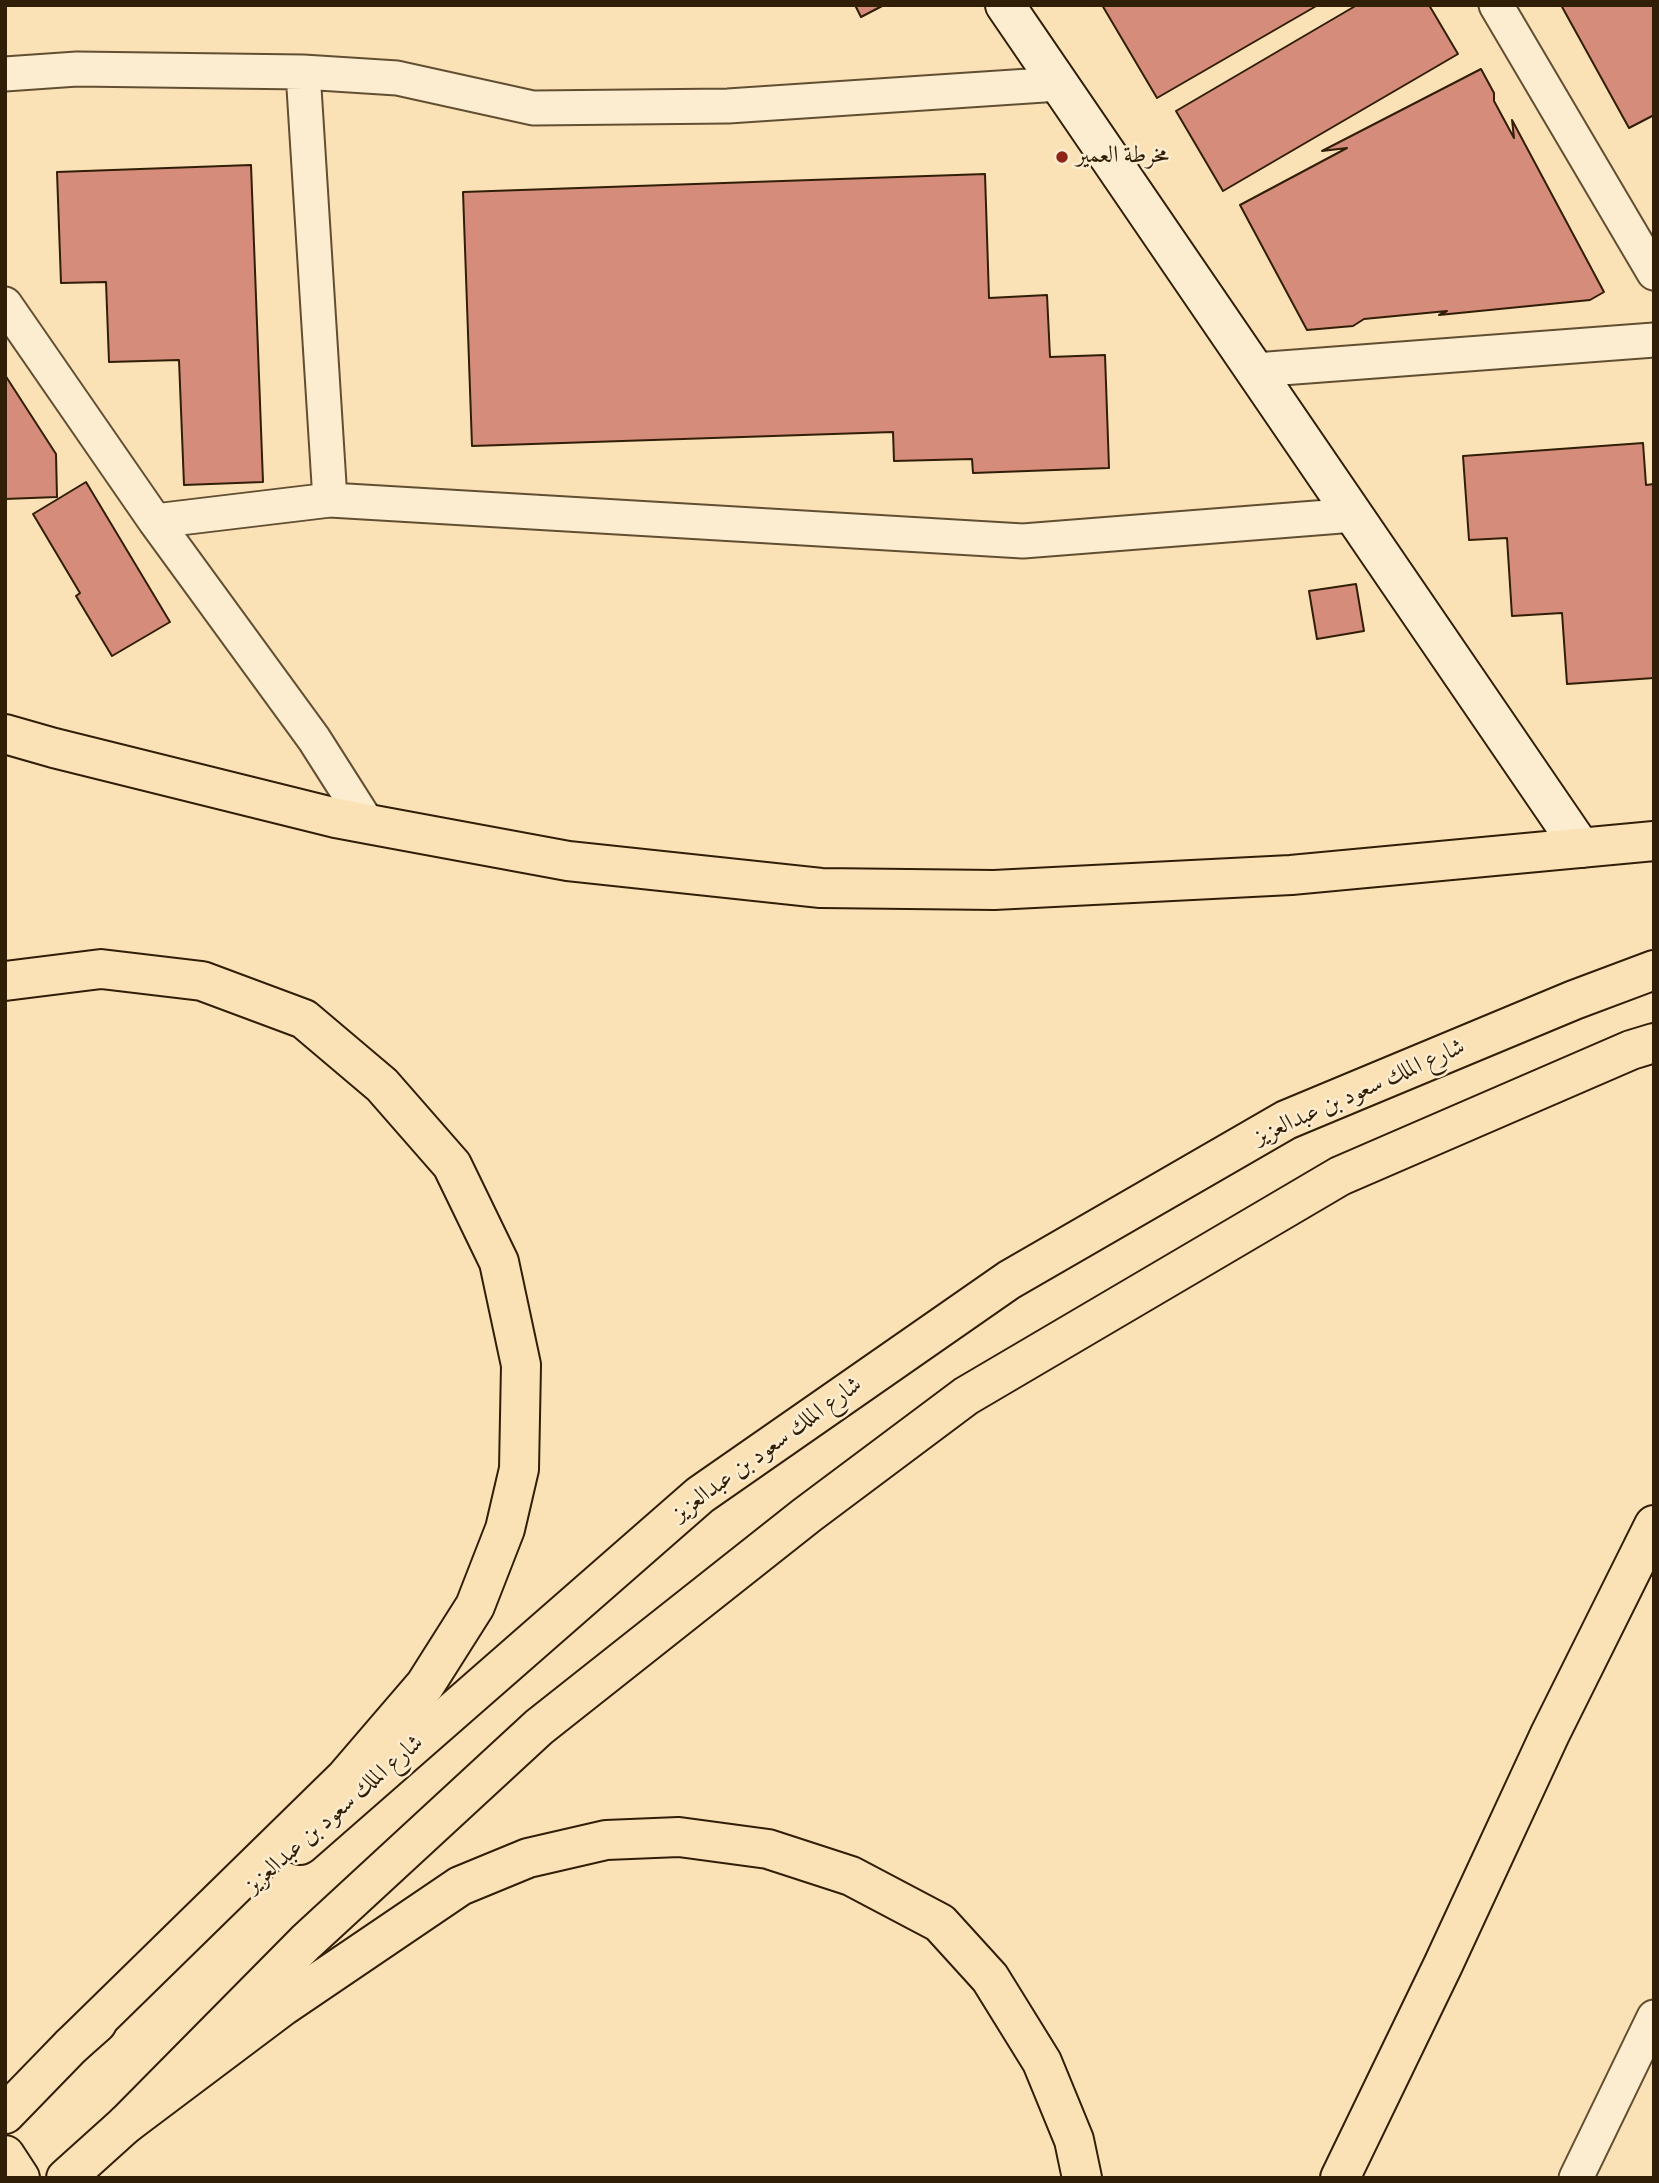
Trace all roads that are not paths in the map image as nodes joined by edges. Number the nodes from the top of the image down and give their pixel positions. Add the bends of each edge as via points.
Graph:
1 (1005, 5) edge
2 (1496, 5) edge
3 (303, 72) junction
4 (5, 74) edge
5 (1059, 84) junction
6 (1654, 274) edge
7 (5, 304) edge
8 (1654, 340) edge
9 (1255, 370) junction
10 (330, 500) junction
11 (1354, 515) junction
12 (155, 521) junction
13 (5, 734) edge
14 (368, 824) junction
15 (1654, 841) edge
16 (1581, 848) junction
17 (1654, 970) edge
18 (5, 981) edge
19 (1654, 1043) edge
20 (1654, 1525) edge
21 (1443, 1965) junction
22 (1654, 2017) edge
23 (71, 2046) junction
24 (5, 2114) edge
25 (126, 2124) junction
26 (5, 2155) edge
27 (20, 2178) edge
28 (66, 2178) edge
29 (1082, 2178) edge
30 (1340, 2178) edge
31 (1353, 2178) edge
32 (1576, 2178) edge

1 - 5 street
2 - 6 street
3 - 4 street via 77,69
3 - 5 street via 397,78 533,108 727,106
3 - 10 street
5 - 9 street
7 - 12 street
8 - 9 street
9 - 11 street
10 - 11 street via 1023,541
10 - 12 street
11 - 16 street
12 - 14 street via 314,738
13 - 14 main road
14 - 16 main road via 568,861 821,888 994,890 1291,875
15 - 16 main road
17 - 23 main road, شارع الملك سعود بن عبدالعزيز via 1286,1120 1009,1280 700,1495
18 - 23 main road via 101,968 202,981 304,1019 382,1085 452,1165 499,1262 521,1365 519,1469 505,1529 475,1606 425,1685 346,1777
19 - 25 main road via 1340,1176 966,1396 539,1727 306,1942
20 - 21 main road
21 - 30 main road
21 - 31 main road
22 - 32 street
23 - 24 main road, شارع الملك سعود بن عبدالعزيز
25 - 28 main road
25 - 29 main road via 283,2006 460,1886 528,1858 606,1840 679,1837 768,1849 851,1875 940,1923 990,1978 1042,2062 1074,2140
26 - 27 main road

